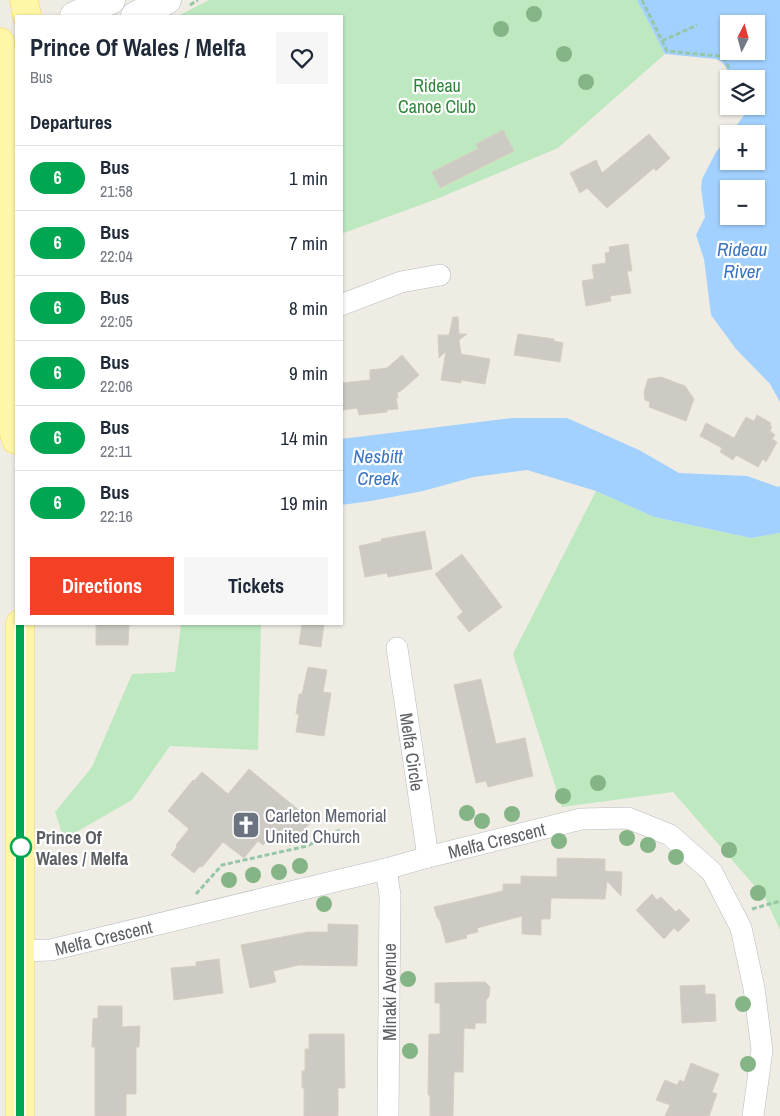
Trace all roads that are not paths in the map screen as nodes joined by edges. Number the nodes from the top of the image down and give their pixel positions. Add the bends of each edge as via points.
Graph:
1 (24, 0) edge
2 (112, 0) edge
3 (167, 0) edge
4 (27, 15) edge
5 (76, 15) edge
6 (137, 15) edge
7 (15, 40) edge
8 (0, 42) edge
9 (0, 46) edge
10 (6, 74) edge
11 (2, 140) edge
12 (440, 275) dead end
13 (343, 304) edge
14 (15, 436) edge
15 (20, 625) edge
16 (396, 648) dead end
17 (428, 857) junction
18 (386, 869) junction
19 (21, 952) junction
20 (20, 1116) edge
21 (388, 1116) edge
22 (753, 1116) edge

1 - 4 main road
2 - 5 main road
3 - 6 main road
7 - 9 main road
8 - 9 main road
9 - 10 main road
10 - 11 main road
11 - 14 main road via 8,400
12 - 13 street via 401,282
15 - 19 main road
16 - 17 street, Melfa Circle
17 - 18 street, Melfa Crescent
17 - 22 street, Melfa Crescent via 581,819 628,818 670,835 712,872 740,928 754,988 762,1050
18 - 19 street, Melfa Crescent via 46,951
18 - 21 street, Minaki Avenue via 390,895
19 - 20 main road

